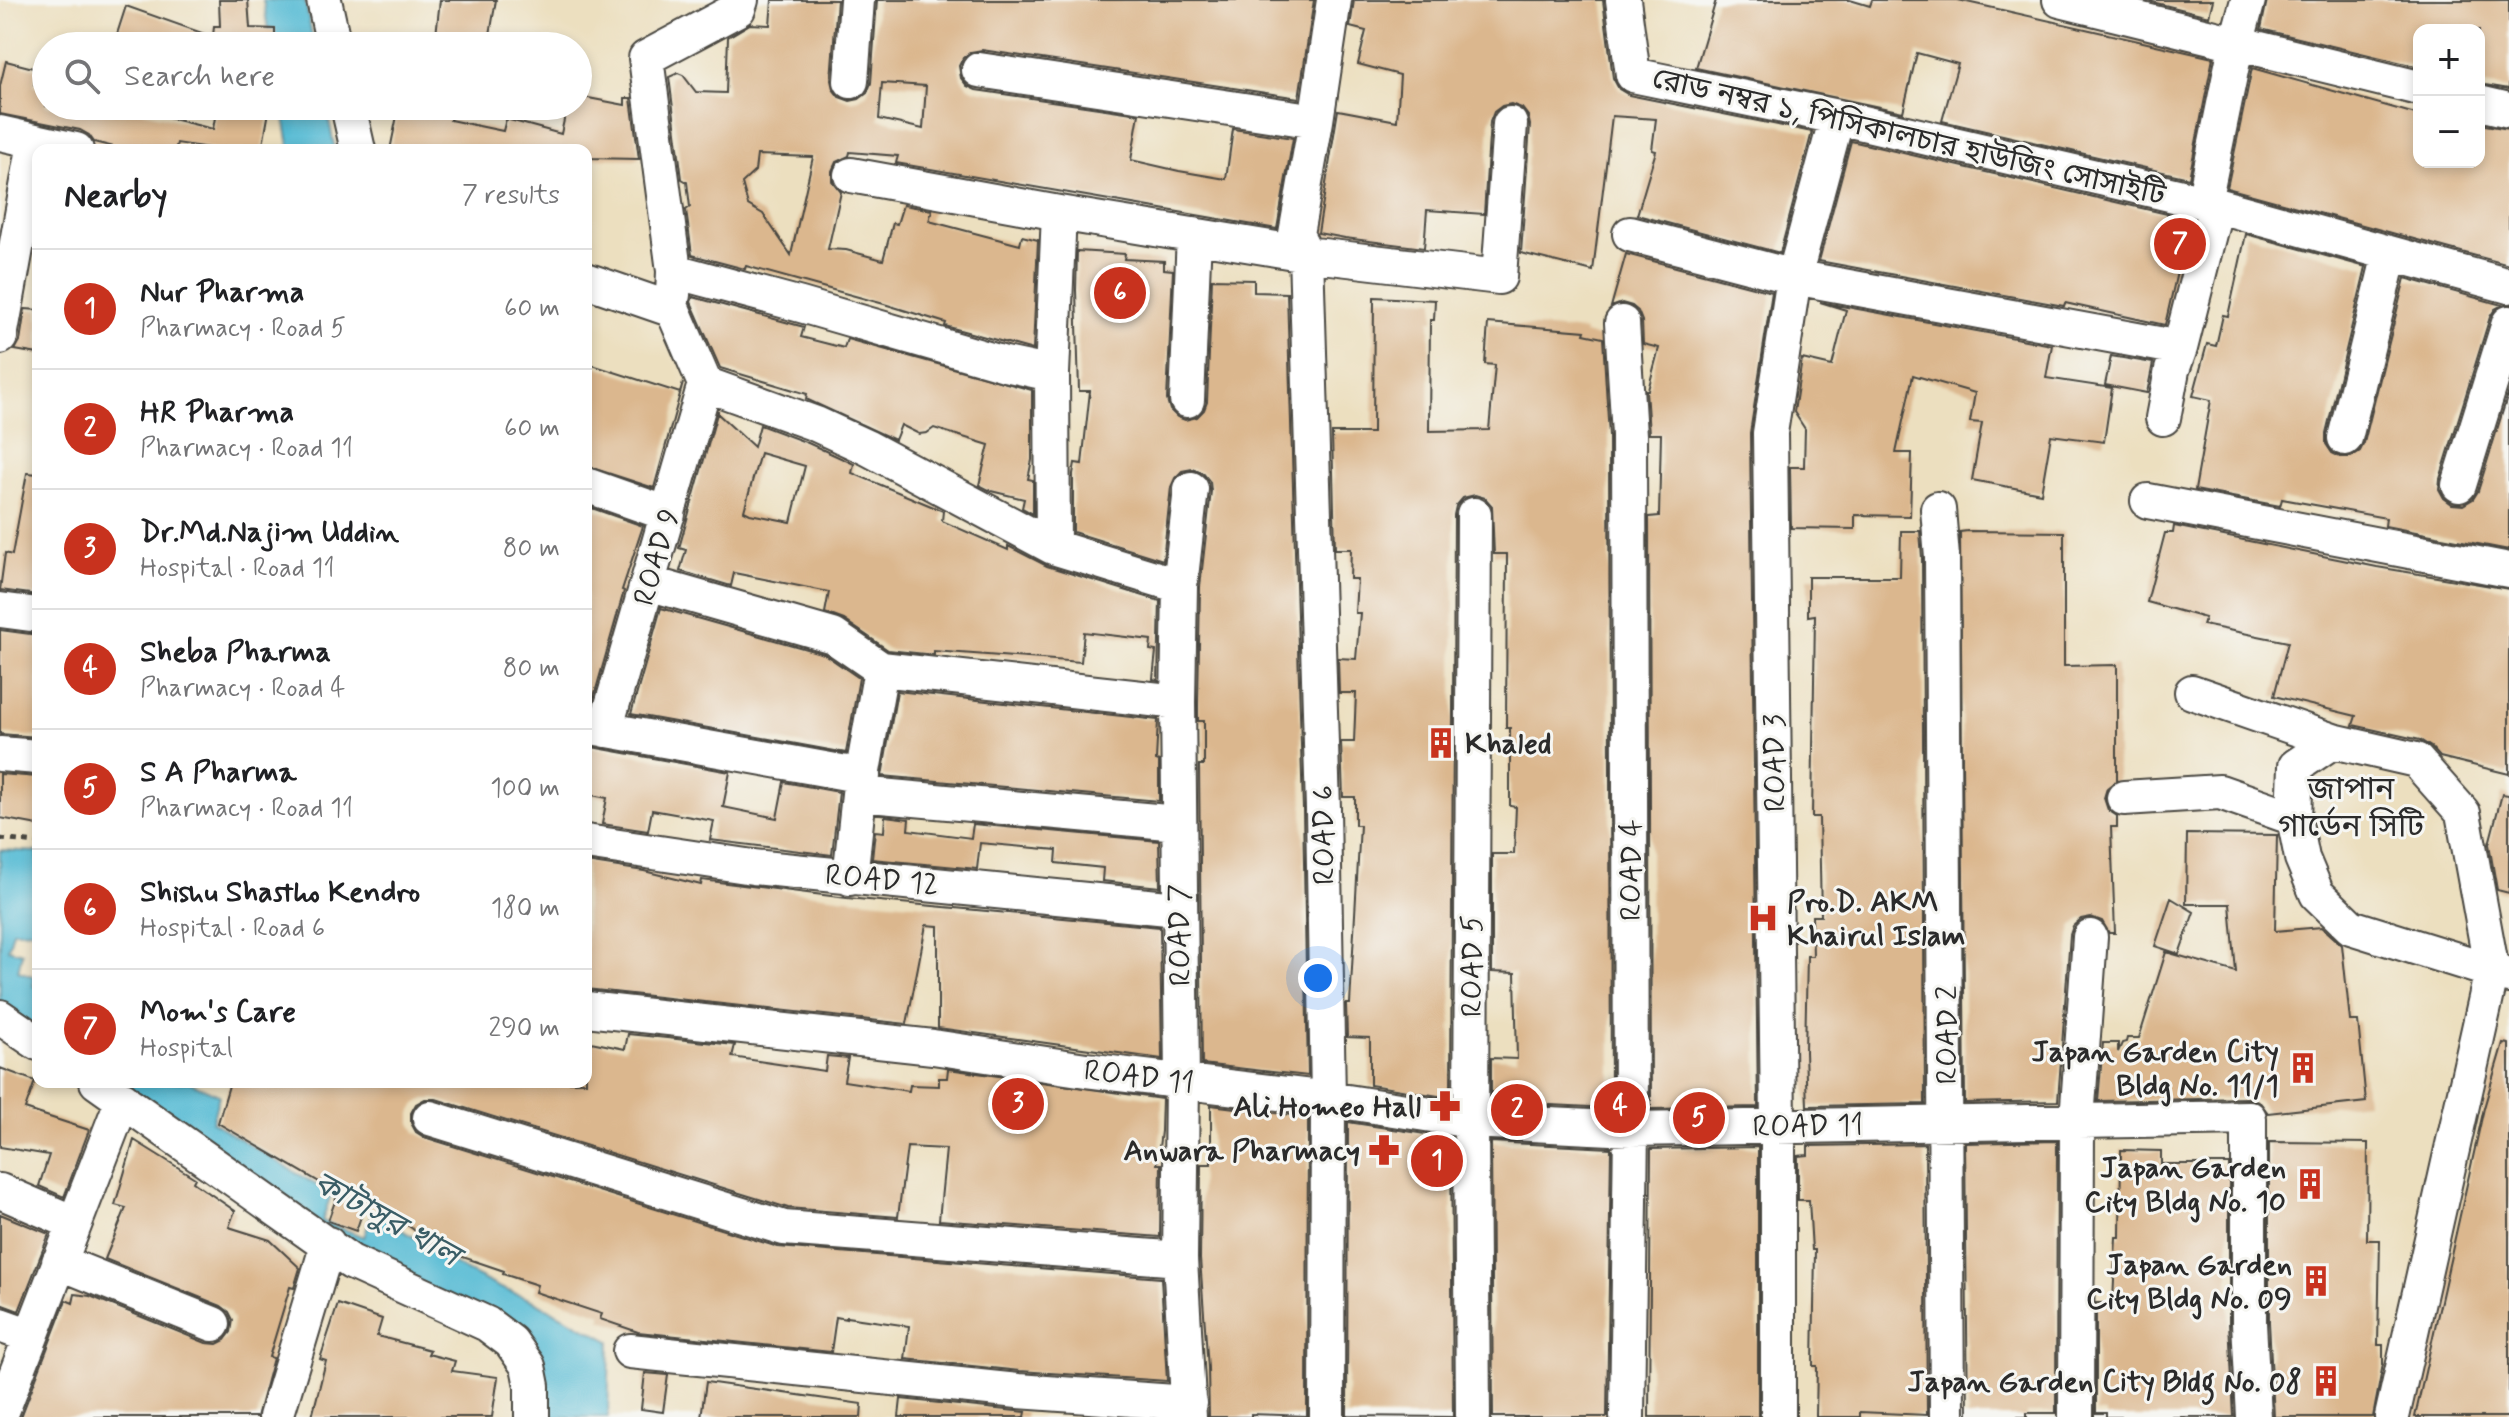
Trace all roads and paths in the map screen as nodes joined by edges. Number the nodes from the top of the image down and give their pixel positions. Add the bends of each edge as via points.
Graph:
1 (324, 0) edge
2 (741, 0) edge
3 (857, 0) edge
4 (1331, 0) edge
5 (1623, 0) edge
6 (2060, 0) edge
7 (2248, 0) edge
8 (331, 32) edge
9 (2237, 41) junction
10 (979, 70) dead end
11 (851, 81) dead end
12 (2413, 86) edge
13 (2485, 104) edge
14 (2509, 110) edge
15 (1837, 117) junction
16 (351, 120) edge
17 (1316, 121) junction
18 (1510, 124) dead end
19 (0, 133) edge
20 (35, 143) joint
21 (41, 144) edge
22 (357, 144) edge
23 (32, 160) edge
24 (851, 175) dead end
25 (2210, 204) junction
26 (1059, 213) junction
27 (1630, 234) dead end
28 (1194, 235) junction
29 (1306, 254) junction
30 (2390, 254) junction
31 (674, 271) junction
32 (1794, 277) junction
33 (592, 282) edge
34 (2509, 286) edge
35 (673, 310) junction
36 (1622, 323) dead end
37 (2509, 323) edge
38 (0, 337) edge
39 (2180, 348) junction
40 (1052, 374) junction
41 (705, 384) junction
42 (1187, 400) dead end
43 (2163, 418) dead end
44 (2345, 438) dead end
45 (2459, 485) dead end
46 (592, 487) edge
47 (1191, 489) dead end
48 (2148, 501) dead end
49 (1938, 509) dead end
50 (668, 514) junction
51 (1474, 515) dead end
52 (1053, 547) junction
53 (2509, 570) edge
54 (648, 583) junction
55 (1180, 586) junction
56 (0, 610) edge
57 (32, 614) edge
58 (881, 669) junction
59 (2192, 692) dead end
60 (1178, 702) junction
61 (596, 728) edge
62 (2333, 741) junction
63 (0, 754) edge
64 (32, 757) edge
65 (861, 785) junction
66 (2124, 798) dead end
67 (2294, 818) junction
68 (1178, 823) junction
69 (0, 839) edge
70 (32, 842) edge
71 (592, 843) edge
72 (850, 878) junction
73 (1178, 909) junction
74 (2090, 937) dead end
75 (2500, 973) edge
76 (592, 1010) edge
77 (0, 1017) edge
78 (32, 1039) edge
79 (1182, 1081) junction
80 (110, 1090) edge
81 (1328, 1099) junction
82 (430, 1118) dead end
83 (2077, 1120) junction
84 (1471, 1121) junction
85 (1946, 1123) junction
86 (1778, 1125) junction
87 (1631, 1129) junction
88 (0, 1191) edge
89 (74, 1223) junction
90 (328, 1244) junction
91 (1180, 1259) junction
92 (59, 1262) junction
93 (213, 1324) dead end
94 (15, 1330) edge
95 (630, 1351) dead end
96 (1016, 1404) edge
97 (1189, 1410) edge
98 (0, 1416) edge
99 (276, 1417) edge
100 (532, 1417) edge
101 (1327, 1417) edge
102 (1473, 1417) edge
103 (1627, 1417) edge
104 (1778, 1417) edge
105 (1947, 1417) edge
106 (2076, 1417) edge
107 (2254, 1417) edge
108 (2392, 1417) edge

1 - 8 street
2 - 31 street via 738,9 646,58
3 - 11 street
4 - 17 street, ROAD 6
5 - 15 street, রোড নম্বর ১, পিসিকালচার হাউজিং সোসাইটি via 1633,75
6 - 9 street
7 - 9 street
9 - 12 street
9 - 25 street
10 - 17 street
13 - 14 street
15 - 25 street, রোড নম্বর ১, পিসিকালচার হাউজিং সোসাইটি
15 - 32 street, ROAD 3
16 - 22 street
17 - 29 street, ROAD 6 via 1296,234
18 - 29 street via 1499,277
19 - 20 street
20 - 21 street
23 - 38 street
24 - 26 street
25 - 30 street, রোড নম্বর ১, পিসিকালচার হাউজিং সোসাইটি
25 - 39 street
26 - 28 street
26 - 40 street
27 - 32 street
28 - 29 street
28 - 42 street
29 - 81 street, ROAD 6
30 - 34 street, রোড নম্বর ১, পিসিকালচার হাউজিং সোসাইটি
30 - 44 street
31 - 35 street
31 - 40 street
32 - 39 street
32 - 86 street, ROAD 3 via 1770,433
33 - 35 street
35 - 41 street
36 - 87 street, ROAD 4 via 1629,435
37 - 45 street
39 - 43 street
40 - 52 street
41 - 50 street, ROAD 9
41 - 52 street via 868,448
46 - 50 street
47 - 55 street, ROAD 7
48 - 53 street
49 - 85 street, ROAD 2
50 - 54 street, ROAD 9
51 - 84 street, ROAD 5
52 - 55 street
54 - 58 street via 833,636
54 - 61 street, ROAD 9
55 - 60 street, ROAD 7
56 - 57 street
58 - 60 street
58 - 65 street
59 - 62 street
60 - 68 street, ROAD 7
61 - 65 street
62 - 67 street via 2296,766
62 - 75 street via 2416,760 2463,813
63 - 64 street
65 - 68 street
65 - 72 street
66 - 67 street via 2220,792
67 - 75 street via 2317,894 2351,927
68 - 73 street, ROAD 7
69 - 70 path
71 - 72 street, ROAD 12
72 - 73 street, ROAD 12
73 - 79 street, ROAD 7
74 - 83 street
75 - 108 street
76 - 79 street, ROAD 11
77 - 78 street
79 - 81 street, ROAD 11
79 - 91 street, ROAD 7
80 - 89 street
80 - 90 street
81 - 84 street, ROAD 11
81 - 101 street, ROAD 6
82 - 91 street via 784,1228
83 - 85 street, ROAD 11
83 - 106 street
83 - 107 street, ROAD 11 via 2249,1118
84 - 87 street, ROAD 11
84 - 102 street, ROAD 5
85 - 86 street, ROAD 11
85 - 105 street, ROAD 2
86 - 87 street, ROAD 11
86 - 104 street, ROAD 3
87 - 103 street, ROAD 4
88 - 89 street
89 - 92 street
90 - 99 street
90 - 100 street via 351,1262 487,1324 511,1342 528,1366
91 - 97 street, ROAD 7
92 - 93 street
92 - 94 street
94 - 98 street
95 - 96 street
96 - 97 street

